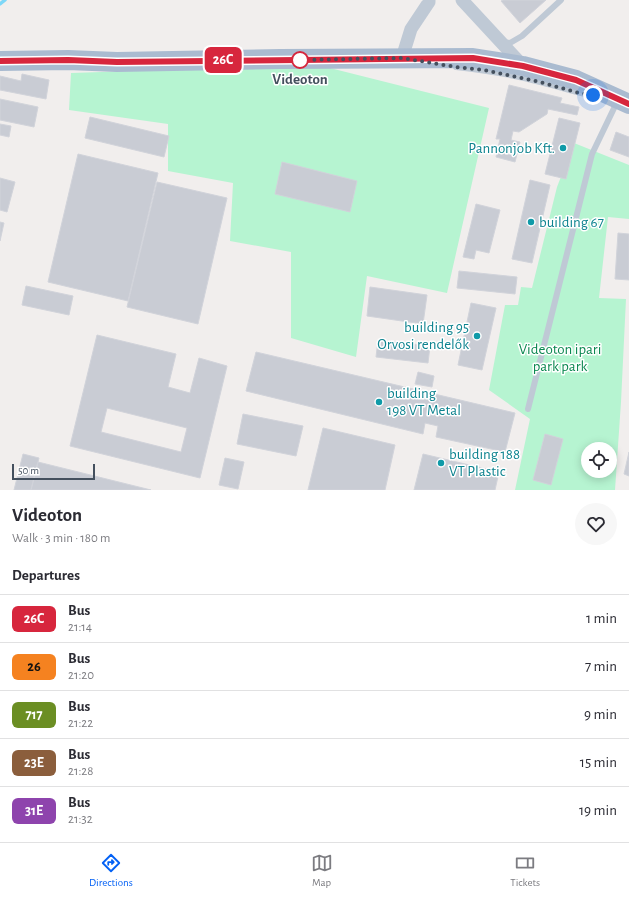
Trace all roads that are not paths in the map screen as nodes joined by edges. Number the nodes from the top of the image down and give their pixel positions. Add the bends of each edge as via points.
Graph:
1 (561, 0) edge
2 (433, 1) edge
3 (460, 1) edge
4 (506, 46) junction
5 (402, 58) junction
6 (0, 61) edge
7 (442, 65) dead end
8 (449, 66) dead end
9 (523, 66) junction
10 (622, 100) edge
11 (528, 409) dead end

1 - 4 lane via 522,36
2 - 5 street via 411,29
3 - 4 street
4 - 9 street
5 - 6 main road
5 - 7 lane
5 - 9 main road via 473,58
8 - 10 lane via 484,70 579,93
9 - 10 main road via 576,80
10 - 11 lane via 592,154

